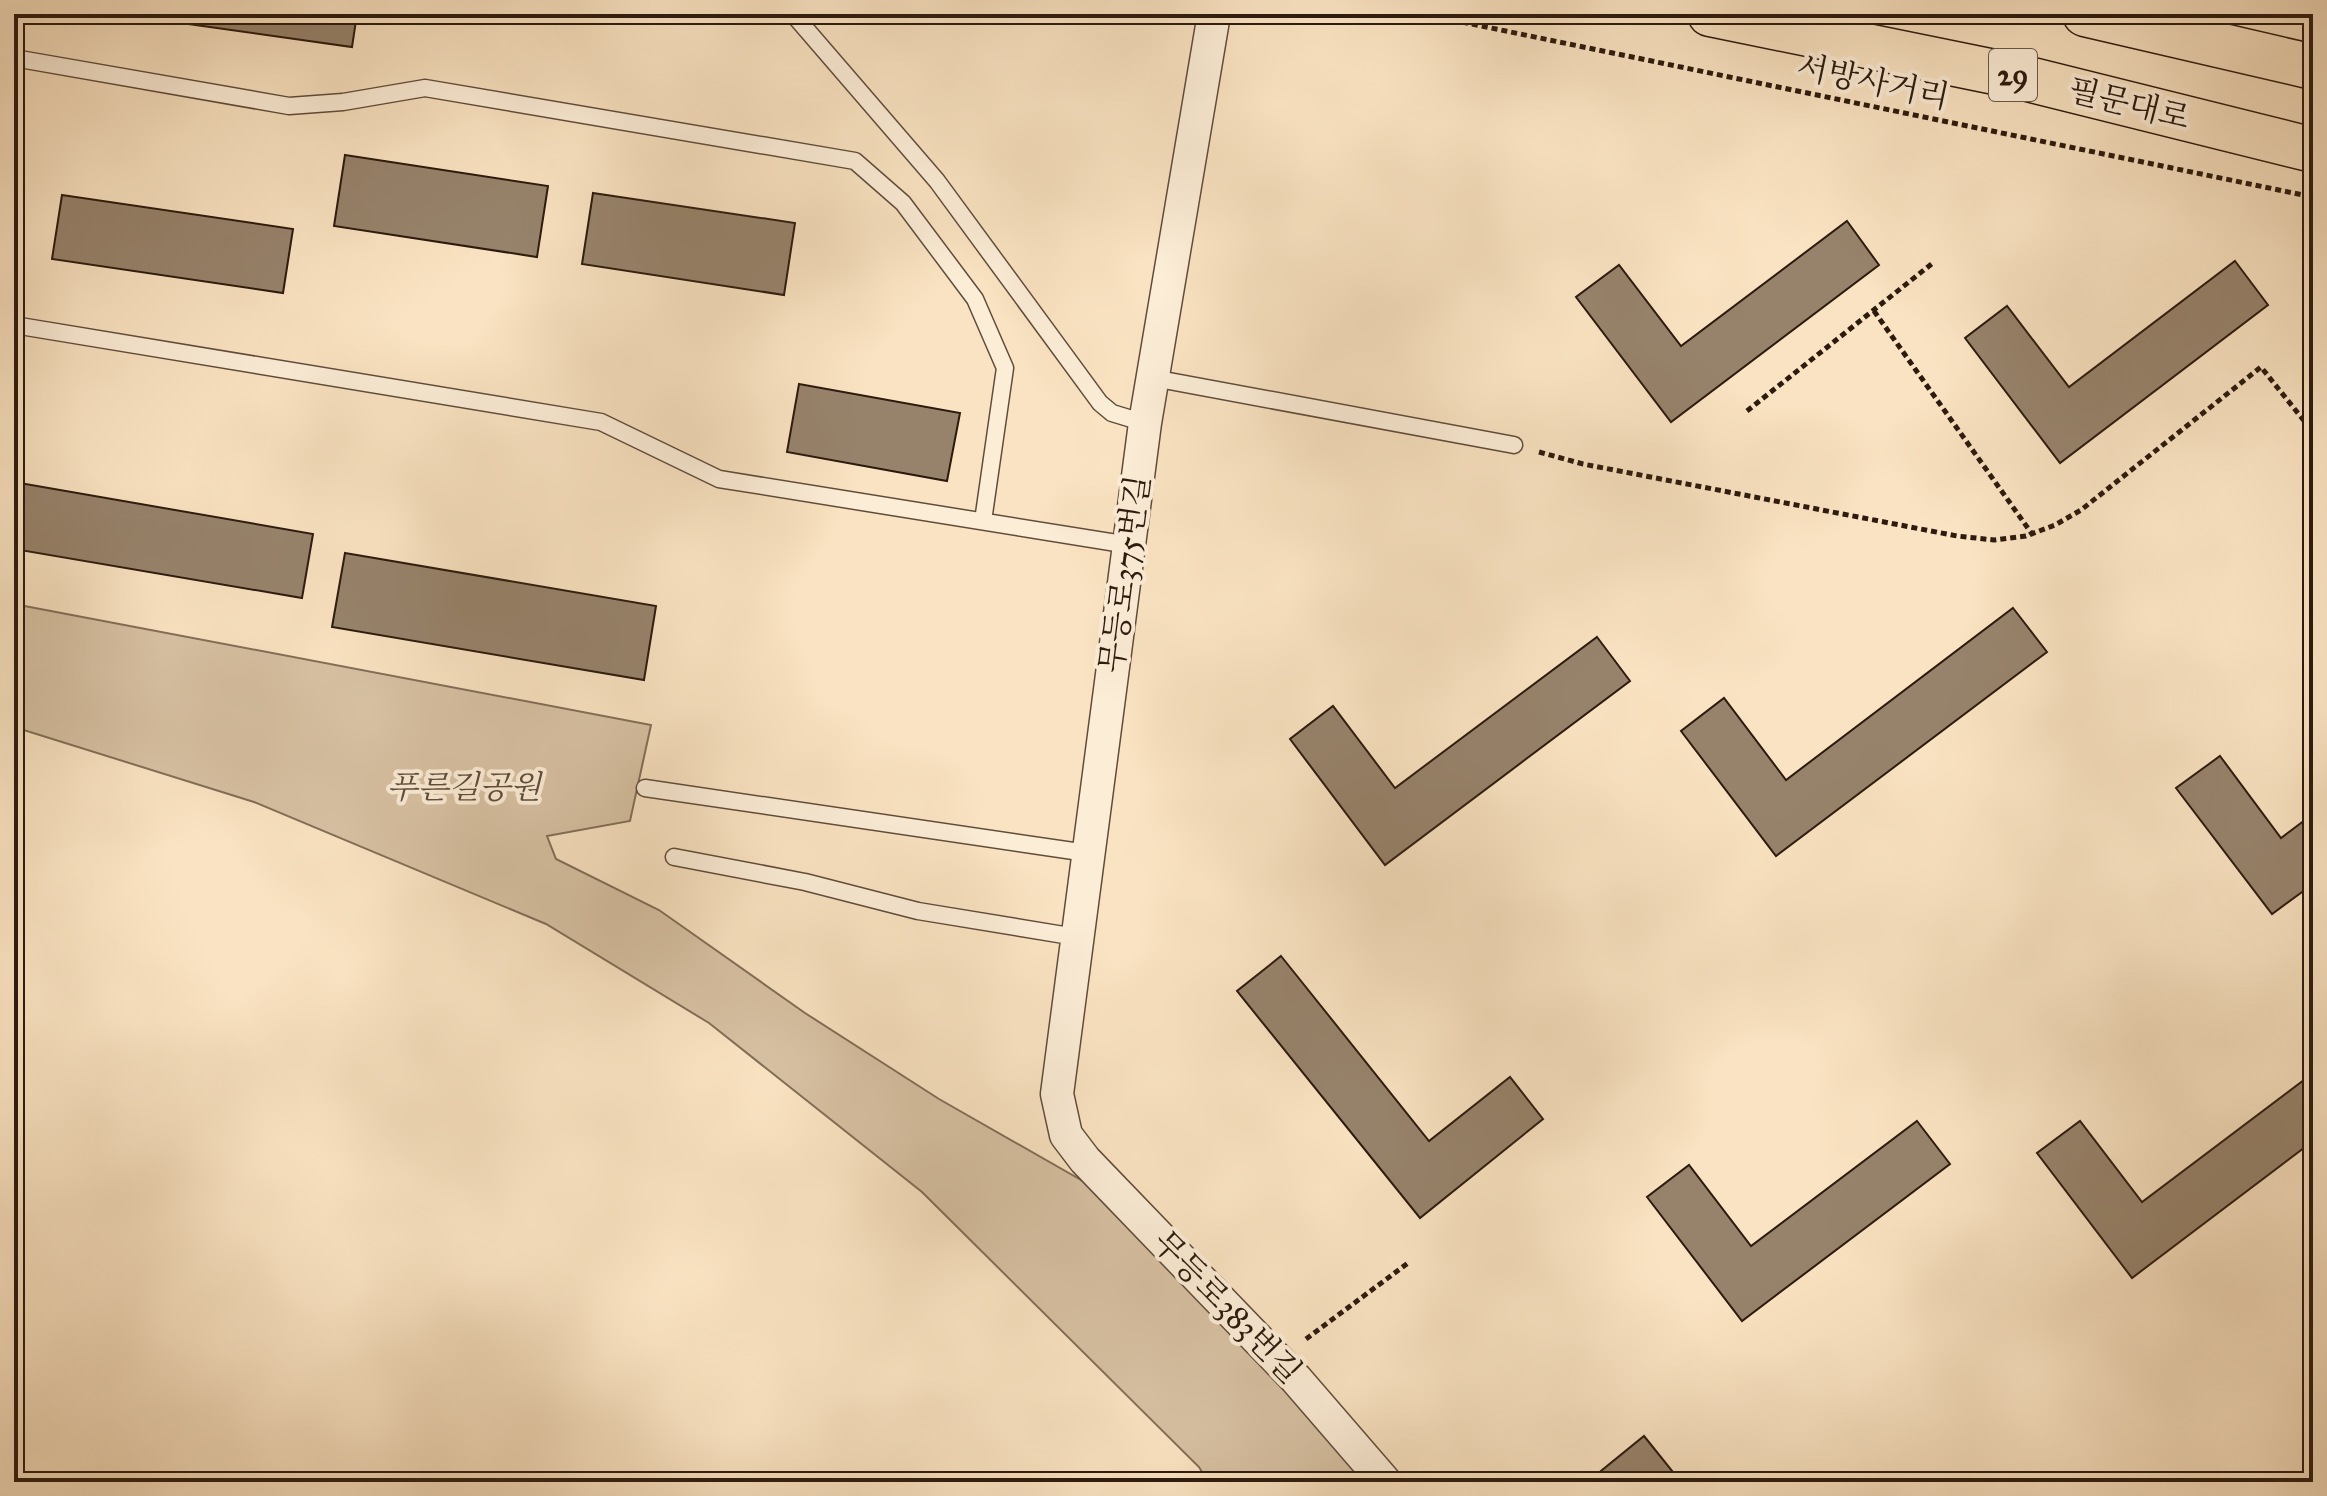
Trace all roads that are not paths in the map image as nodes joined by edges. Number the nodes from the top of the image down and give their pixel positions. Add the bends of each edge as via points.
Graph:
1 (793, 14) edge
2 (1214, 14) edge
3 (1710, 14) edge
4 (2085, 14) edge
5 (14, 58) edge
6 (2313, 67) edge
7 (2313, 150) edge
8 (14, 325) edge
9 (1153, 378) junction
10 (1145, 423) junction
11 (1514, 445) road end
12 (983, 521) junction
13 (1129, 545) junction
14 (645, 788) dead end
15 (1087, 853) junction
16 (674, 857) dead end
17 (1076, 937) junction
18 (1066, 1135) joint
19 (1385, 1482) edge

1 - 10 lane via 937,181 1100,403 1112,413
2 - 9 street, 무등로375번길
3 - 7 main road, 필문대로 / 29 via 2024,78
4 - 6 main road
5 - 12 lane via 289,106 425,88 855,161 903,203 975,299 1005,368
8 - 12 lane via 601,422 719,479
9 - 10 street, 무등로375번길
9 - 11 lane
10 - 13 street, 무등로375번길
12 - 13 lane
13 - 15 street, 무등로375번길
14 - 15 lane
15 - 17 street, 무등로375번길
16 - 17 lane via 918,911
17 - 18 street, 무등로375번길 via 1057,1094
18 - 19 street, 무등로383번길

